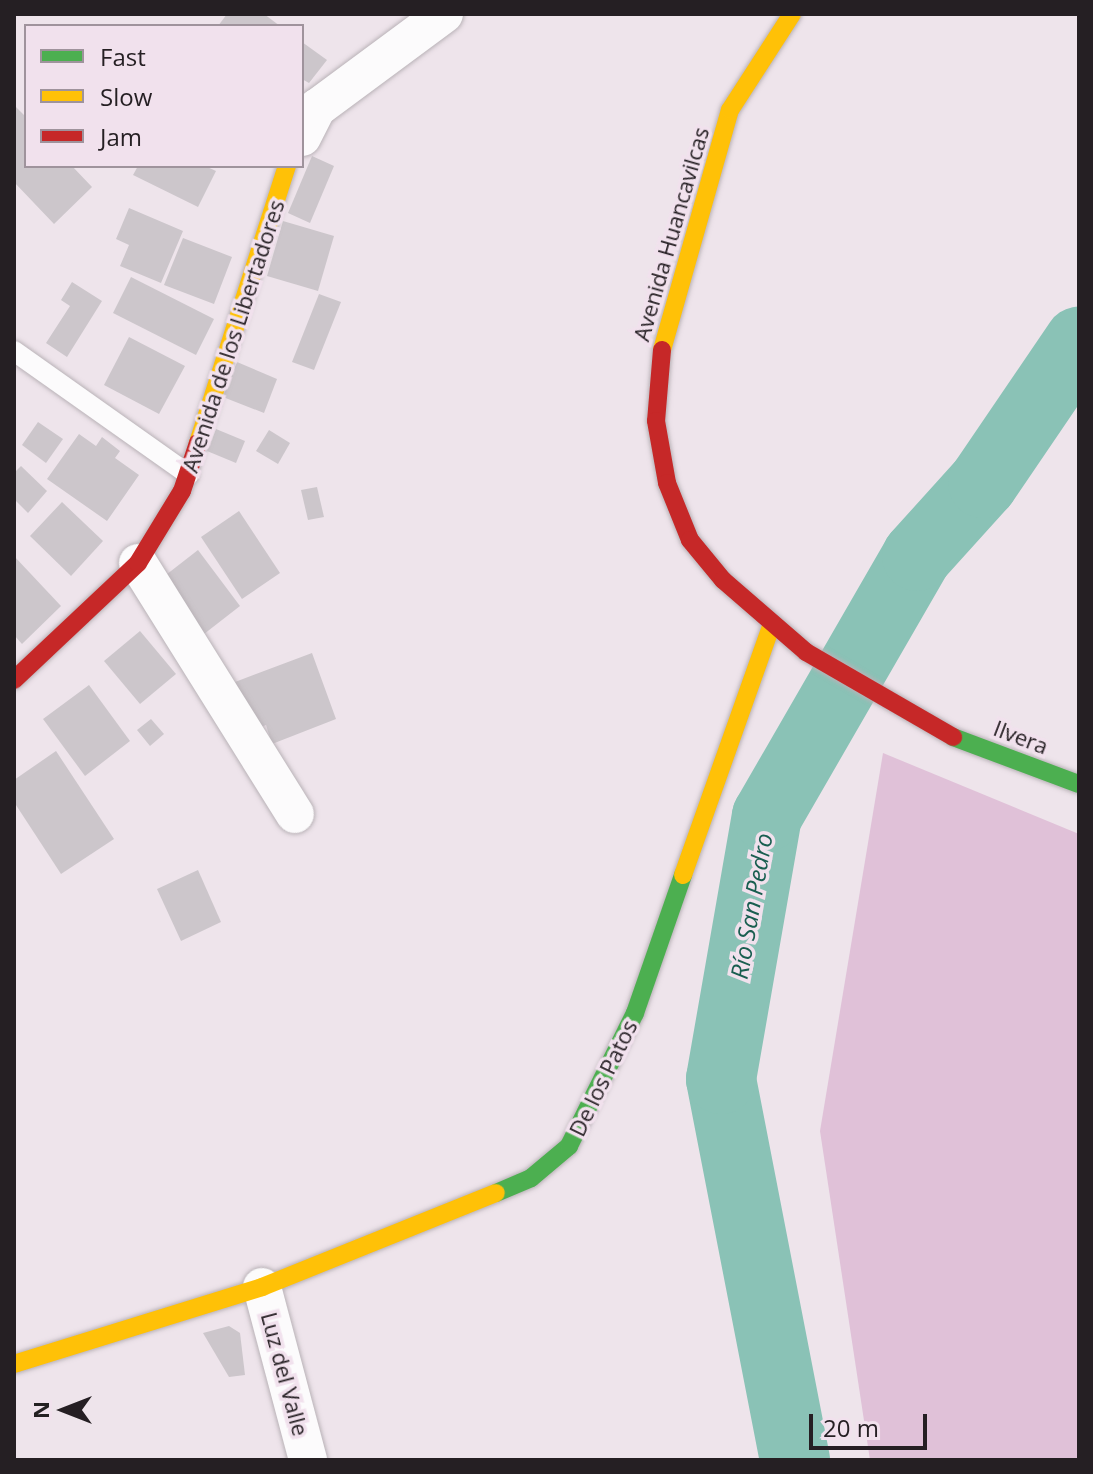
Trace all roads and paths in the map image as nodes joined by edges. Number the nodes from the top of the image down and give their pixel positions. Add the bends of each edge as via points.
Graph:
1 (444, 14) edge
2 (792, 14) edge
3 (304, 133) edge
4 (286, 168) edge
5 (14, 351) edge
6 (189, 475) junction
7 (138, 563) junction
8 (771, 626) junction
9 (14, 680) edge
10 (946, 734) joint
11 (1079, 784) edge
12 (295, 814) dead end
13 (262, 1287) junction
14 (14, 1364) edge
15 (308, 1460) edge

1 - 3 street via 317,108
2 - 8 street, Avenida Huancavilcas via 730,110 662,347 656,421 667,483 690,540
4 - 6 street, Avenida de los Libertadores
5 - 6 lane
6 - 7 street, Avenida de los Libertadores
7 - 9 street, Avenida de los Libertadores
7 - 12 street
8 - 10 street, Avenida Huancavilcas
8 - 13 street, De los Patos via 635,1013 569,1146 531,1178
10 - 11 street, Ilvera
13 - 14 street, De los Patos
13 - 15 street, Luz del Valle

